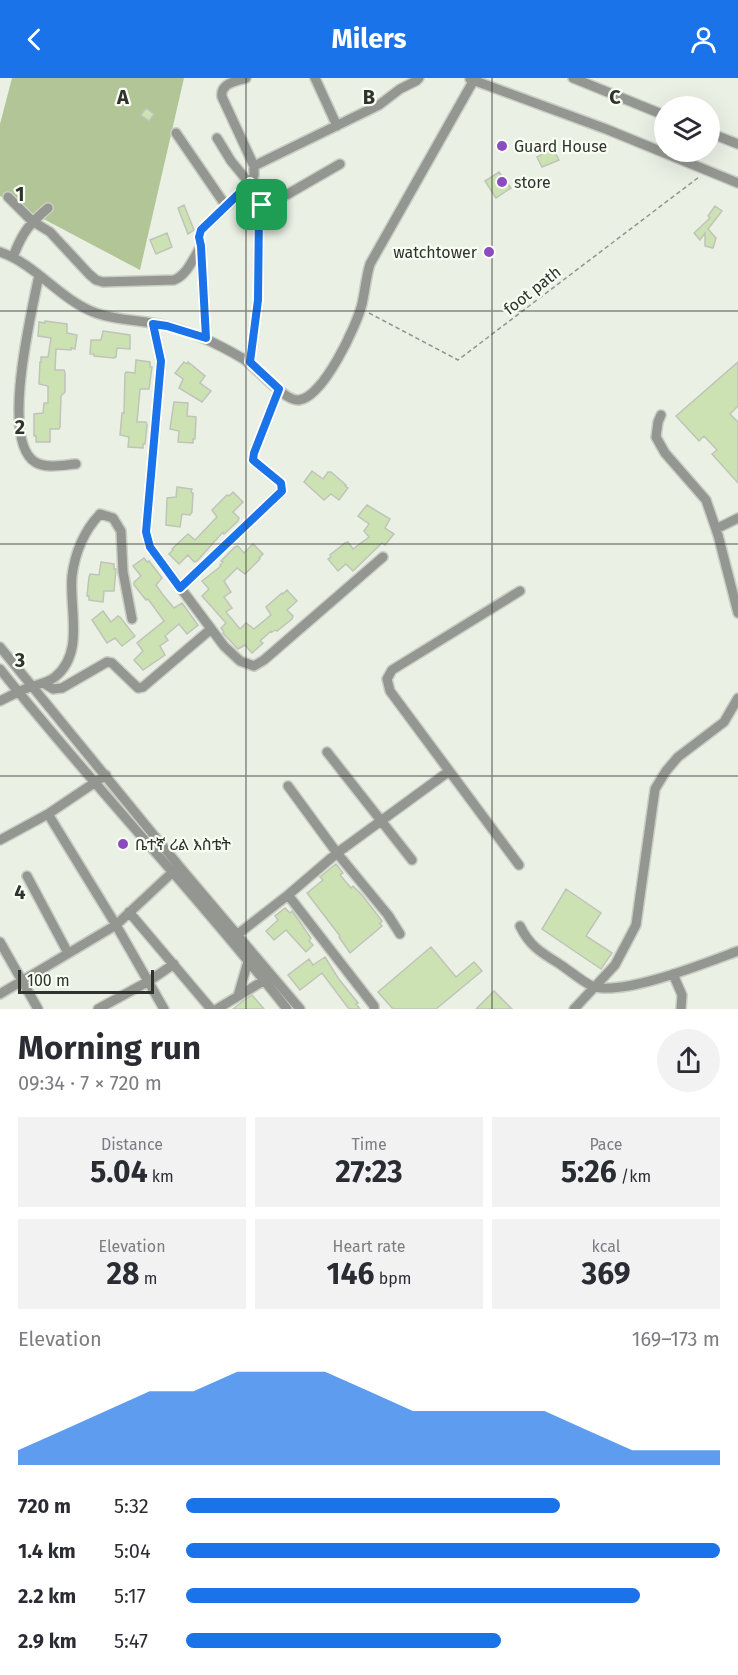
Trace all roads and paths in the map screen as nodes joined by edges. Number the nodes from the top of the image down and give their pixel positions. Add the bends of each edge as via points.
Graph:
1 (246, 78) edge
2 (315, 78) edge
3 (419, 78) edge
4 (573, 78) edge
5 (472, 79) edge
6 (654, 111) edge
7 (337, 126) junction
8 (176, 132) dead end
9 (720, 137) edge
10 (217, 138) dead end
11 (738, 144) edge
12 (340, 164) dead end
13 (254, 166) junction
14 (707, 170) junction
15 (250, 183) junction
16 (738, 183) edge
17 (8, 198) dead end
18 (262, 205) junction
19 (226, 206) junction
20 (48, 208) dead end
21 (32, 221) junction
22 (201, 246) junction
23 (0, 252) edge
24 (13, 256) junction
25 (39, 275) junction
26 (360, 308) junction
27 (153, 324) junction
28 (206, 338) junction
29 (250, 362) junction
30 (279, 389) junction
31 (661, 415) dead end
32 (76, 464) dead end
33 (738, 518) edge
34 (716, 529) junction
35 (383, 557) dead end
36 (180, 588) junction
37 (520, 591) dead end
38 (738, 614) edge
39 (132, 619) dead end
40 (211, 629) junction
41 (0, 647) edge
42 (0, 669) edge
43 (45, 684) junction
44 (31, 686) junction
45 (18, 692) junction
46 (738, 698) edge
47 (0, 701) edge
48 (327, 752) dead end
49 (448, 772) junction
50 (106, 775) junction
51 (94, 783) junction
52 (288, 786) dead end
53 (48, 814) junction
54 (382, 821) junction
55 (0, 840) edge
56 (337, 853) junction
57 (412, 860) dead end
58 (519, 865) dead end
59 (176, 869) junction
60 (27, 876) dead end
61 (288, 895) junction
62 (129, 912) junction
63 (116, 925) junction
64 (520, 926) dead end
65 (238, 934) junction
66 (400, 934) dead end
67 (0, 942) edge
68 (252, 950) junction
69 (738, 951) edge
70 (68, 953) junction
71 (248, 961) junction
72 (174, 964) junction
73 (673, 974) junction
74 (269, 978) junction
75 (22, 981) junction
76 (149, 981) junction
77 (593, 986) junction
78 (0, 994) edge
79 (238, 996) junction
80 (38, 1009) edge
81 (98, 1009) edge
82 (164, 1009) edge
83 (211, 1009) edge
84 (217, 1009) edge
85 (287, 1009) edge
86 (300, 1009) edge
87 (374, 1009) edge
88 (574, 1009) edge
89 (681, 1009) edge

1 - 13 street via 221,90
2 - 7 street
3 - 7 street via 379,105
4 - 6 street
5 - 14 street
5 - 26 street via 370,264
7 - 13 street
8 - 19 street
9 - 11 street
10 - 15 street
12 - 18 street
13 - 15 street
14 - 16 street
14 - 26 path, foot path via 458,360
15 - 18 street
15 - 19 street
17 - 21 street
18 - 29 street via 258,300
19 - 22 street via 201,230
20 - 21 street
21 - 22 street via 50,232 89,274 103,282 174,280 185,273
21 - 24 street
22 - 28 street
23 - 24 street
24 - 25 street
25 - 27 street via 95,312
25 - 32 street via 20,386 18,428 33,461 46,466
26 - 30 street via 337,361 314,391 298,401
27 - 28 street
27 - 36 street via 161,361 146,532 150,547
28 - 29 street
29 - 30 street
30 - 36 street via 253,460 281,483 282,491
31 - 34 street via 656,430 659,444 706,500
33 - 34 street
34 - 38 street
35 - 40 street via 254,666 240,661
36 - 40 street
37 - 49 street via 392,670 387,679 390,691
39 - 43 street via 123,572 121,531 113,518 100,514 89,526 72,577 75,615 68,663
40 - 43 street via 143,687 138,688 108,662 62,688 53,689
41 - 44 street
42 - 45 street
43 - 44 street
44 - 45 street
44 - 50 street
45 - 47 street
45 - 51 street
46 - 77 street via 724,722 678,757 655,789 636,925 615,965
48 - 54 street
49 - 54 street
49 - 58 street
50 - 51 street
50 - 59 street
51 - 53 street
51 - 59 street
52 - 56 street
53 - 55 street
53 - 63 street
54 - 56 street
54 - 57 street
56 - 61 street
56 - 66 street
59 - 62 street
59 - 65 street
59 - 71 street
60 - 70 street
61 - 65 street
61 - 87 street
62 - 63 street
62 - 72 street
63 - 70 street
63 - 76 street
64 - 77 street via 527,941
65 - 68 street
67 - 75 street
68 - 71 street
68 - 74 street
69 - 73 street
70 - 75 street
71 - 74 street
71 - 79 street
72 - 76 street
72 - 83 street
73 - 77 street via 624,987
73 - 89 street via 682,995
74 - 79 street
74 - 85 street
74 - 86 street
75 - 78 street
75 - 80 street
76 - 81 street
76 - 82 street
77 - 88 street
79 - 84 street

